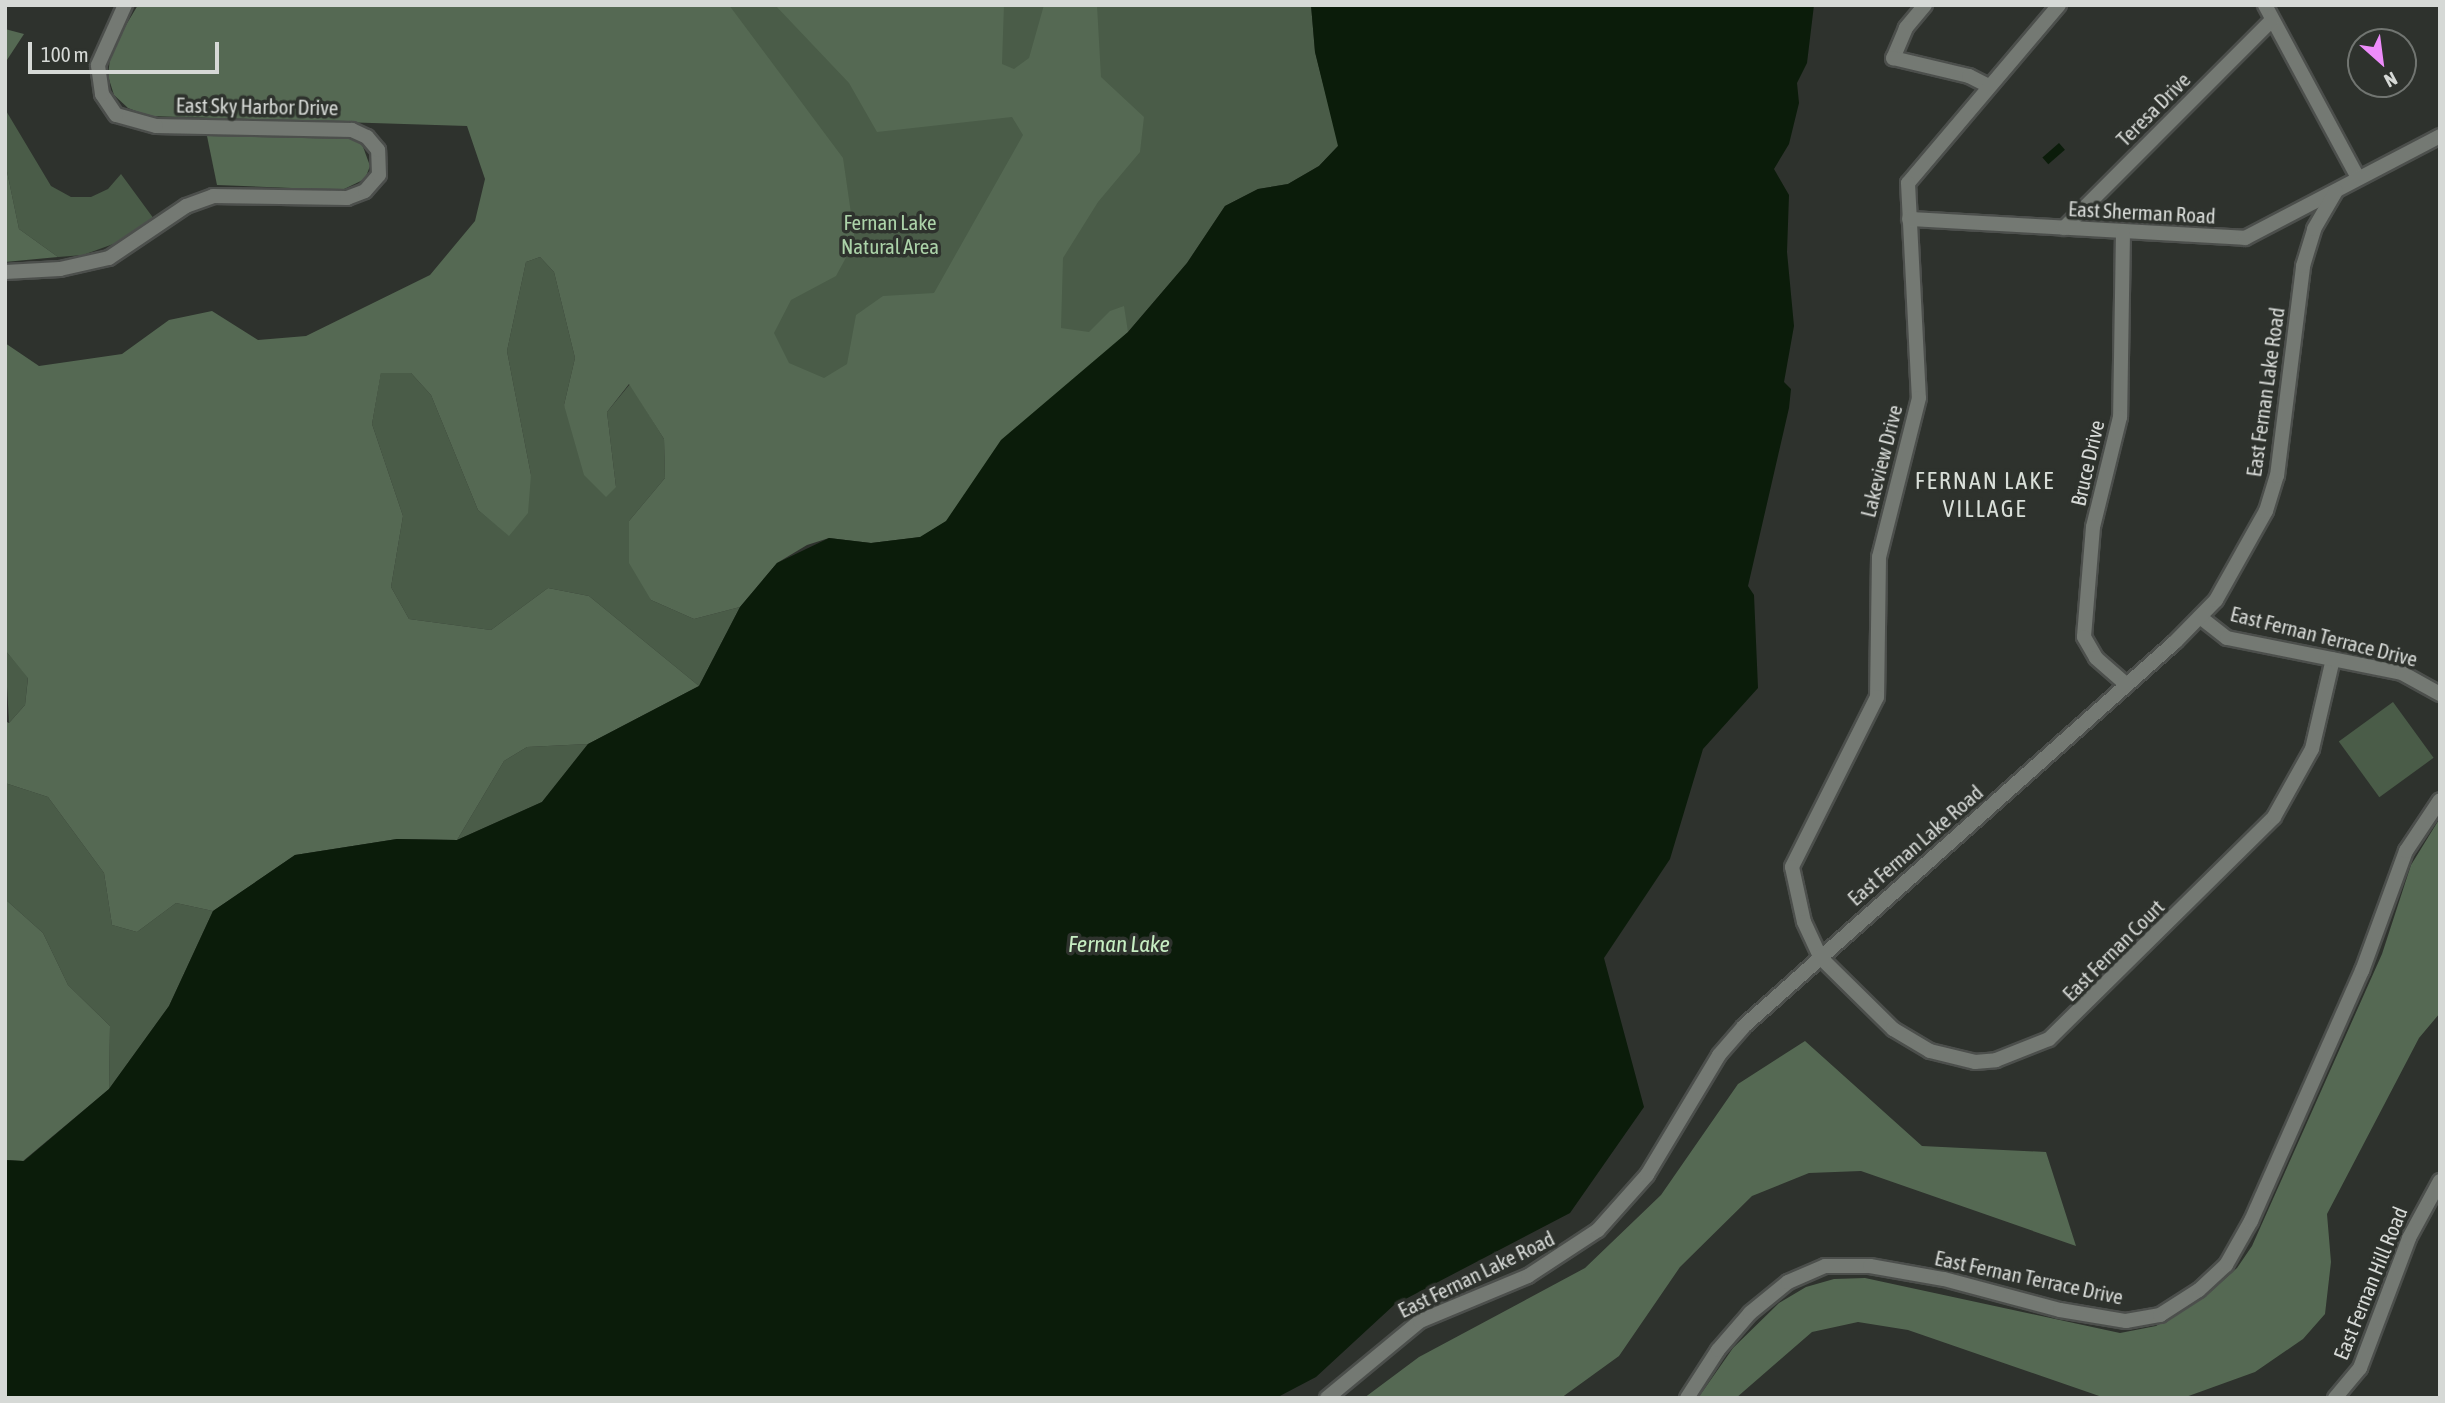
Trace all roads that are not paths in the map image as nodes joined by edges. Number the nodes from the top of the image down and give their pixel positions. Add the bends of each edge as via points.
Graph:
1 (125, 5) edge
2 (1925, 5) edge
3 (2059, 5) edge
4 (2265, 5) edge
5 (2272, 20) junction
6 (1989, 86) junction
7 (2440, 136) edge
8 (2358, 178) junction
9 (2336, 191) junction
10 (1909, 219) junction
11 (2064, 228) junction
12 (2123, 232) junction
13 (5, 272) edge
14 (2200, 617) junction
15 (2333, 659) junction
16 (2127, 685) junction
17 (2440, 694) edge
18 (2440, 800) edge
19 (1819, 957) junction
20 (2440, 1181) edge
21 (1326, 1398) edge
22 (1687, 1398) edge
23 (2335, 1398) edge

1 - 13 street, East Sky Harbor Drive via 98,65 102,94 116,115 156,126 352,130 367,137 378,150 379,175 365,191 347,198 213,196 186,206 101,260 60,269
2 - 6 street via 1906,28 1893,58 1969,76
3 - 6 street, Lakeview Drive
4 - 5 street
5 - 8 street
5 - 11 street, Teresa Drive
6 - 10 street, Lakeview Drive via 1908,183
7 - 8 street, East Sherman Road
8 - 9 street, East Sherman Road
9 - 12 street, East Sherman Road via 2245,238
9 - 14 street, East Fernan Lake Road via 2315,229 2303,266 2277,476 2266,511 2230,580
10 - 11 street, East Sherman Road
10 - 19 street, Lakeview Drive via 1919,398 1879,557 1877,697 1792,867 1804,922
11 - 12 street, East Sherman Road
12 - 16 street, Bruce Drive via 2120,417 2093,527 2084,637 2096,658
14 - 15 street, East Fernan Terrace Drive via 2227,638
14 - 16 street, East Fernan Lake Road
15 - 17 street, East Fernan Terrace Drive via 2411,676
15 - 19 street, East Fernan Court via 2312,749 2274,817 2049,1039 1996,1060 1975,1062 1930,1051 1894,1029
16 - 19 street, East Fernan Lake Road
18 - 22 street, East Fernan Terrace Drive via 2406,851 2362,971 2245,1232 2226,1265 2199,1290 2160,1315 2126,1321 2060,1310 1944,1279 1870,1266 1825,1266 1788,1282 1750,1313 1718,1350
19 - 21 street, East Fernan Lake Road via 1730,1040 1647,1175 1598,1230 1528,1276 1420,1321
20 - 23 street, East Fernan Hill Road via 2409,1238 2360,1368

